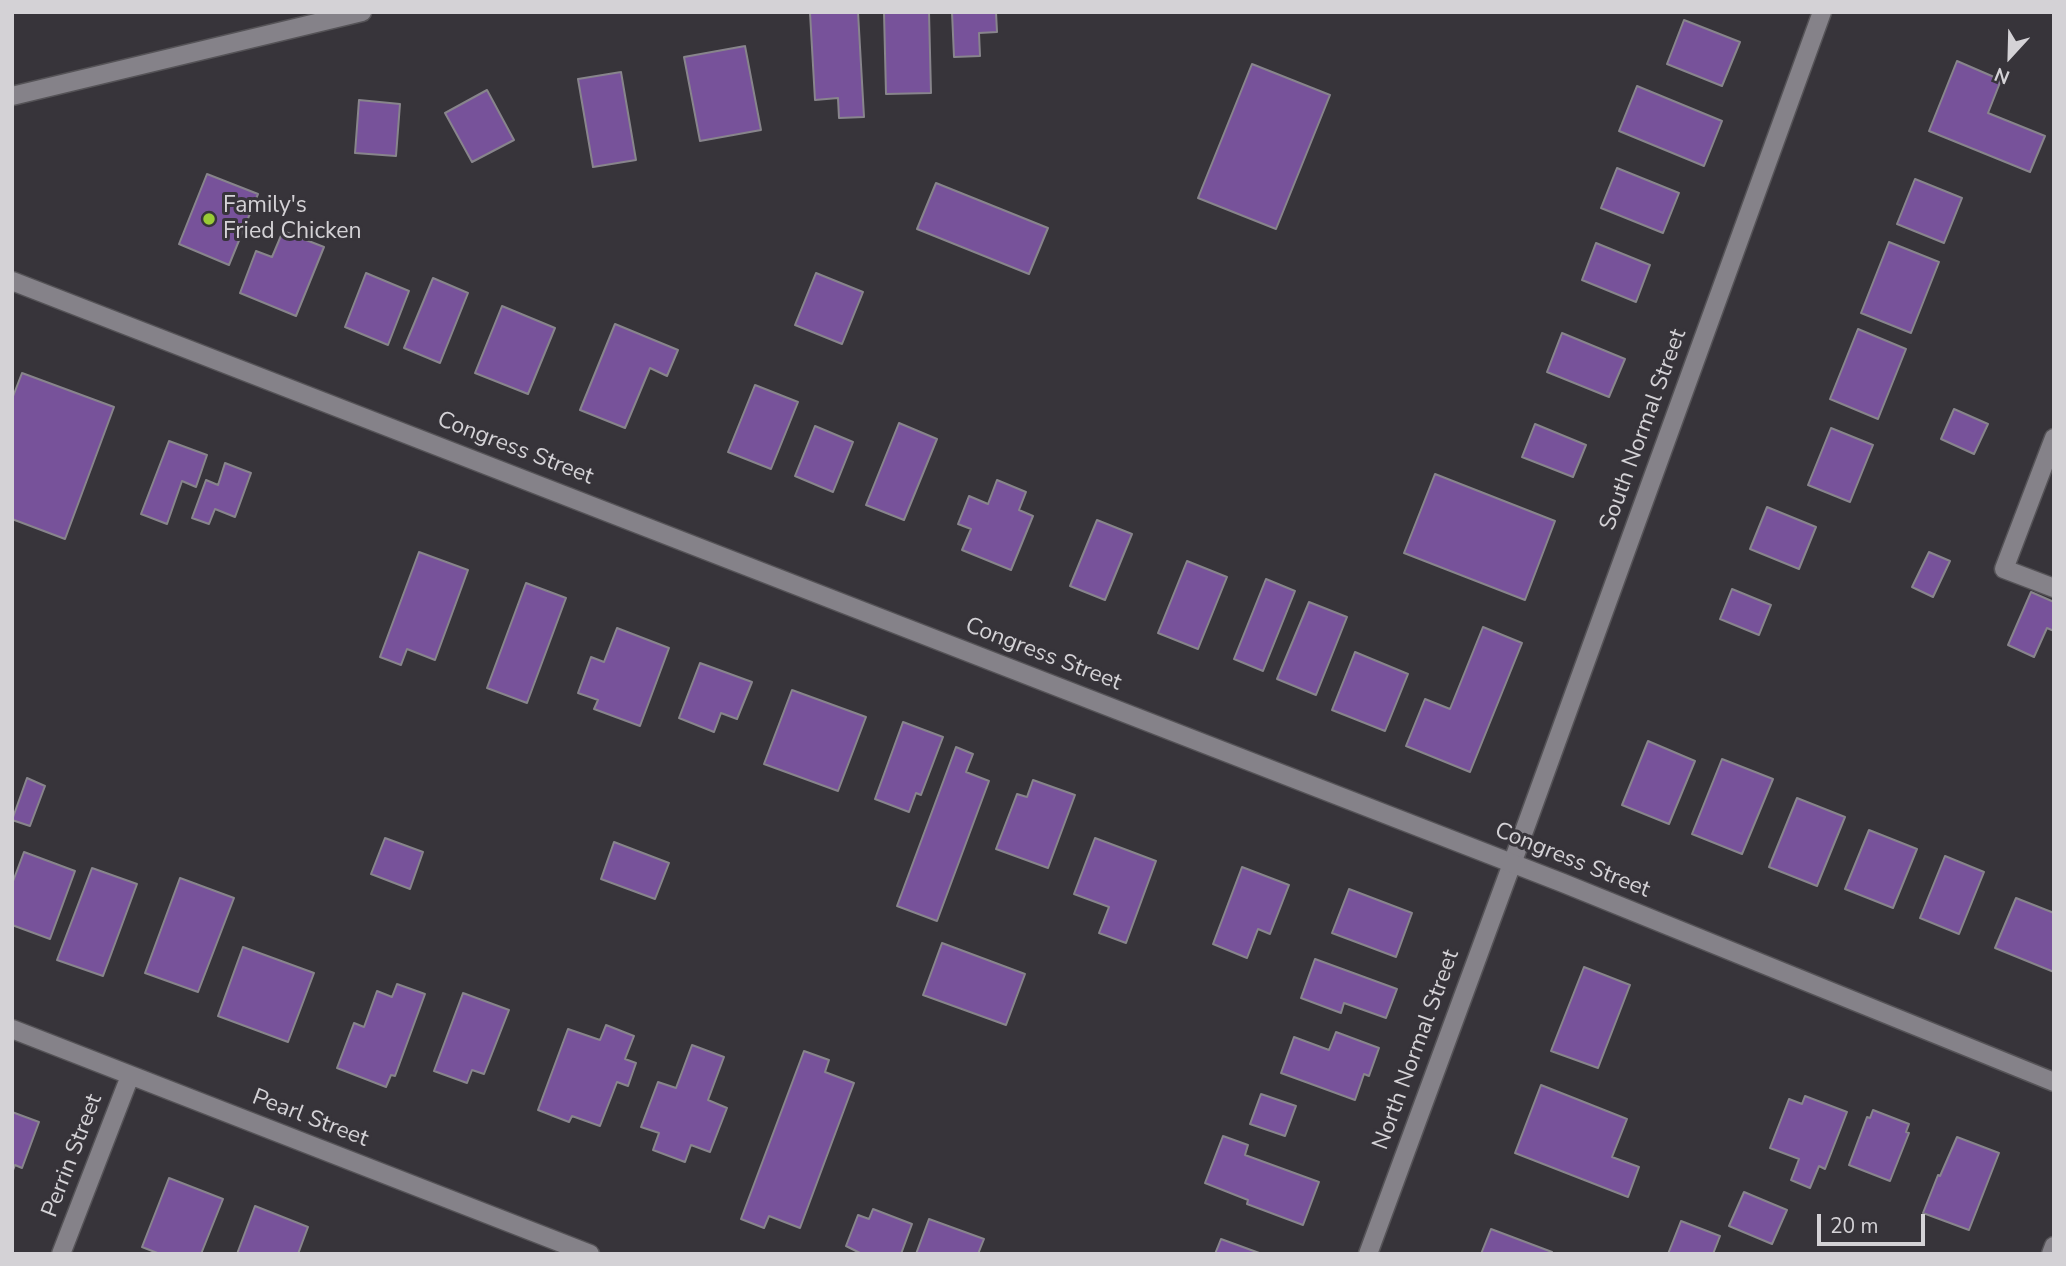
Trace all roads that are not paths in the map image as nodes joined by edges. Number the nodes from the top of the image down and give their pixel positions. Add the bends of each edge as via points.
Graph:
1 (362, 12) edge
2 (1822, 12) edge
3 (12, 96) edge
4 (12, 281) edge
5 (2054, 438) edge
6 (2054, 588) edge
7 (1512, 864) junction
8 (12, 1029) edge
9 (130, 1076) junction
10 (2054, 1082) edge
11 (2054, 1246) edge
12 (61, 1254) edge
13 (590, 1254) edge
14 (1368, 1254) edge
15 (2051, 1254) edge

1 - 3 street
2 - 7 street, South Normal Street
4 - 7 street, Congress Street
5 - 6 street via 2004,569
7 - 10 street, Congress Street
7 - 14 street, North Normal Street
8 - 9 street, Pearl Street
9 - 12 street, Perrin Street
9 - 13 street, Pearl Street
11 - 15 street

